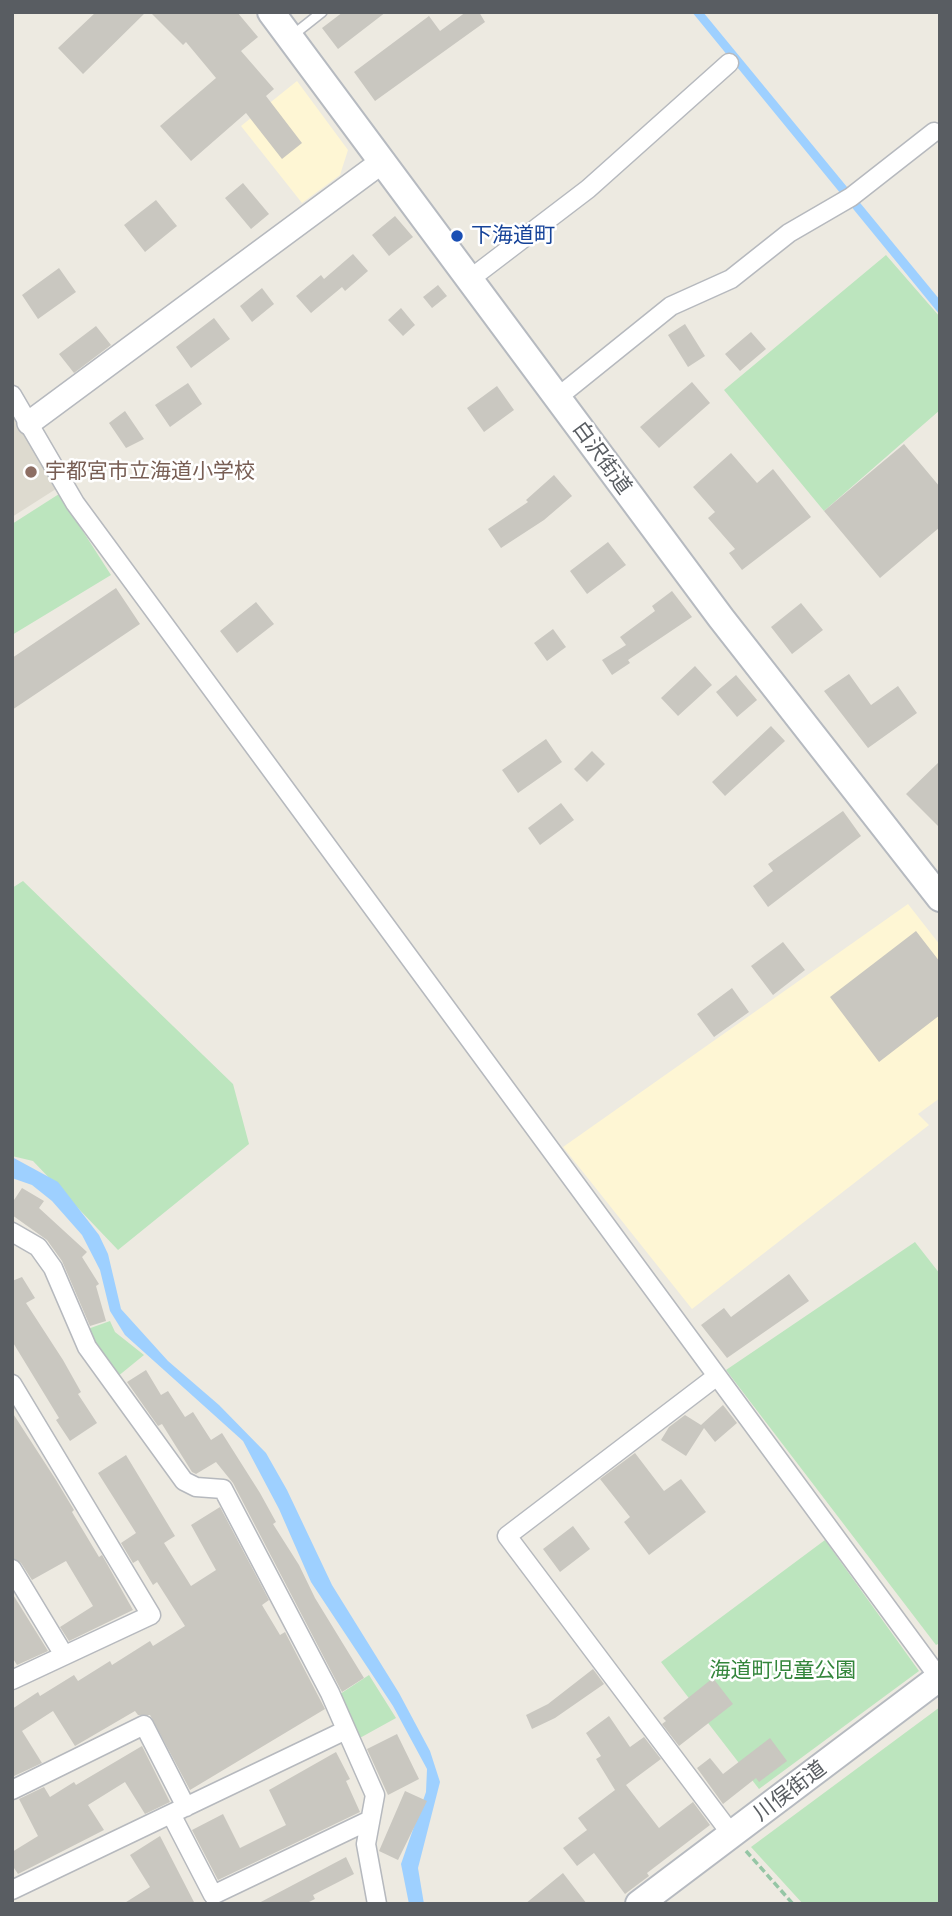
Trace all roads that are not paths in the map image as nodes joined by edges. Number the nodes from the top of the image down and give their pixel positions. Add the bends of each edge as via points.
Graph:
1 (271, 12) edge
2 (322, 12) edge
3 (289, 39) junction
4 (729, 63) dead end
5 (934, 132) dead end
6 (383, 161) junction
7 (470, 279) junction
8 (12, 395) edge
9 (558, 397) junction
10 (29, 422) junction
11 (940, 898) edge
12 (12, 1232) edge
13 (717, 1376) junction
14 (15, 1395) edge
15 (12, 1569) edge
16 (64, 1656) junction
17 (939, 1678) edge
18 (12, 1680) edge
19 (346, 1730) junction
20 (12, 1790) edge
21 (178, 1810) junction
22 (370, 1820) junction
23 (732, 1835) junction
24 (12, 1890) edge
25 (377, 1904) edge
26 (639, 1904) edge

1 - 3 main road, 白沢街道
2 - 3 lane
3 - 6 main road, 白沢街道
4 - 7 street via 588,189
5 - 9 street via 851,197 789,233 731,279 671,306
6 - 7 main road, 白沢街道
6 - 10 street
7 - 9 main road, 白沢街道
8 - 10 street
9 - 11 main road, 白沢街道 via 721,618
10 - 13 street via 83,514
12 - 19 street via 38,1247 53,1268 87,1347 184,1481 223,1489
13 - 17 street
13 - 23 street via 507,1536
14 - 16 street via 151,1615
15 - 16 street
16 - 18 street
17 - 23 main road, 川俣街道
19 - 21 street
19 - 22 street via 375,1795
20 - 21 street via 144,1725
21 - 22 street via 213,1895
21 - 24 street
22 - 25 street via 366,1844
23 - 26 main road, 川俣街道

